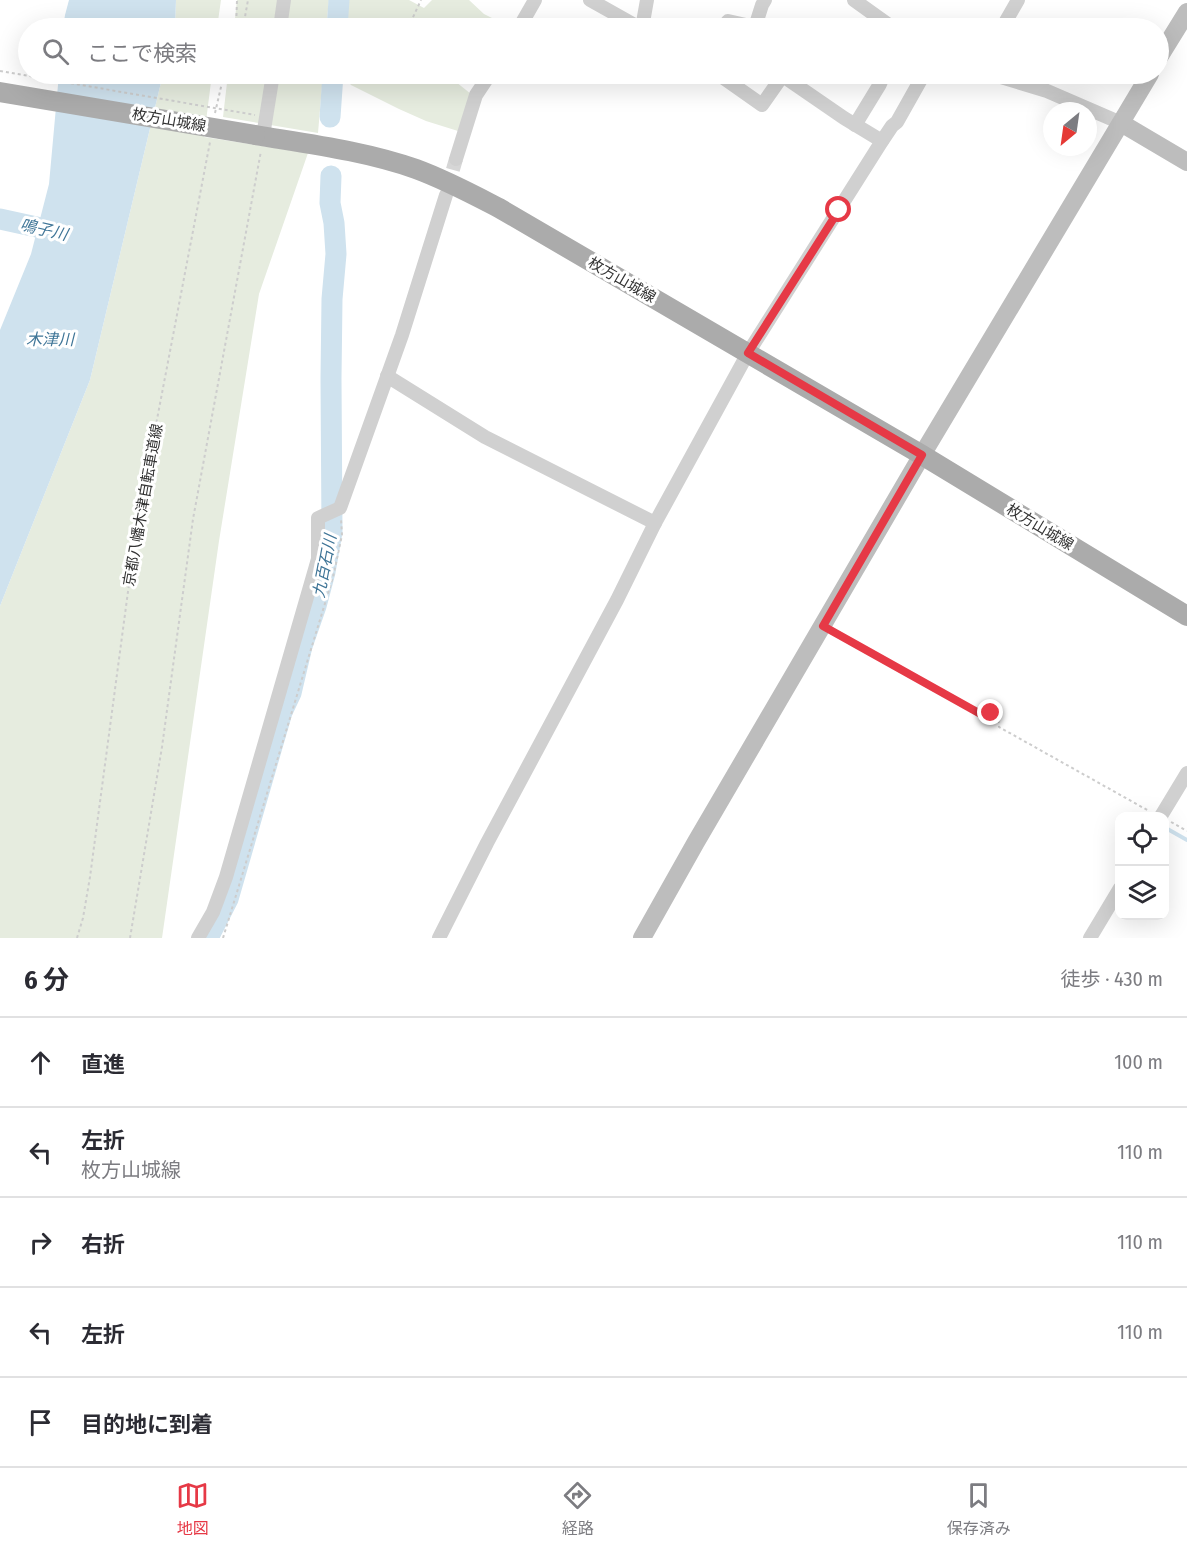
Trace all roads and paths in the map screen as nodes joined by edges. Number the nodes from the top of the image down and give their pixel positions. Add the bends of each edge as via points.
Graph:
1 (237, 0) edge
2 (248, 0) edge
3 (284, 0) edge
4 (422, 0) edge
5 (535, 0) edge
6 (590, 0) edge
7 (647, 0) edge
8 (765, 0) edge
9 (854, 0) edge
10 (1018, 0) edge
11 (1187, 12) edge
12 (236, 18) edge
13 (245, 18) edge
14 (281, 18) edge
15 (413, 18) edge
16 (525, 18) edge
17 (623, 18) edge
18 (643, 18) edge
19 (758, 18) edge
20 (879, 18) edge
21 (1008, 18) edge
22 (1169, 41) edge
23 (0, 71) edge
24 (18, 74) edge
25 (75, 84) edge
26 (222, 84) edge
27 (271, 84) edge
28 (483, 84) edge
29 (732, 84) edge
30 (776, 84) edge
31 (796, 84) edge
32 (879, 84) edge
33 (918, 84) edge
34 (1024, 84) edge
35 (1144, 84) edge
36 (0, 92) edge
37 (255, 115) dead end
38 (214, 120) dead end
39 (1121, 123) junction
40 (855, 125) junction
41 (259, 136) junction
42 (882, 141) junction
43 (210, 143) dead end
44 (456, 159) tunnel mouth
45 (1187, 162) edge
46 (446, 195) tunnel mouth
47 (748, 353) junction
48 (387, 376) junction
49 (922, 455) junction
50 (340, 508) junction
51 (655, 523) junction
52 (1187, 616) edge
53 (823, 626) junction
54 (1187, 773) edge
55 (1152, 812) edge
56 (1162, 812) edge
57 (1169, 821) edge
58 (1187, 831) edge
59 (1115, 895) edge
60 (76, 938) edge
61 (130, 938) edge
62 (198, 938) edge
63 (223, 938) edge
64 (439, 938) edge
65 (642, 938) edge
66 (1090, 938) edge

1 - 12 path
2 - 13 path
3 - 14 street
4 - 15 path
5 - 16 street
6 - 17 street
7 - 18 street
8 - 19 street
9 - 20 street
10 - 21 street
11 - 22 street
23 - 24 path, bridge
25 - 37 path, bridge
26 - 38 path
27 - 41 street
28 - 44 street via 476,95
29 - 30 street via 762,105
31 - 40 street
32 - 40 street
33 - 42 street
34 - 39 street
35 - 39 street
36 - 41 main road, 枚方山城線, bridge
39 - 45 street
39 - 49 street
40 - 42 street
41 - 47 main road, 枚方山城線 via 372,156 455,184
41 - 61 path via 193,519 162,747
42 - 47 street
43 - 60 path, 京都八幡木津自転車道線 via 137,524 90,877
46 - 48 street
47 - 49 main road, 枚方山城線
47 - 51 street
48 - 50 street
48 - 51 street via 485,437
49 - 52 main road, 枚方山城線
49 - 53 street
50 - 62 street via 318,518 318,559 226,877
50 - 63 path via 342,535 333,577
51 - 64 street
53 - 55 path via 986,717 991,713 998,716 999,728
53 - 65 street
54 - 56 street
57 - 58 path
59 - 66 street

